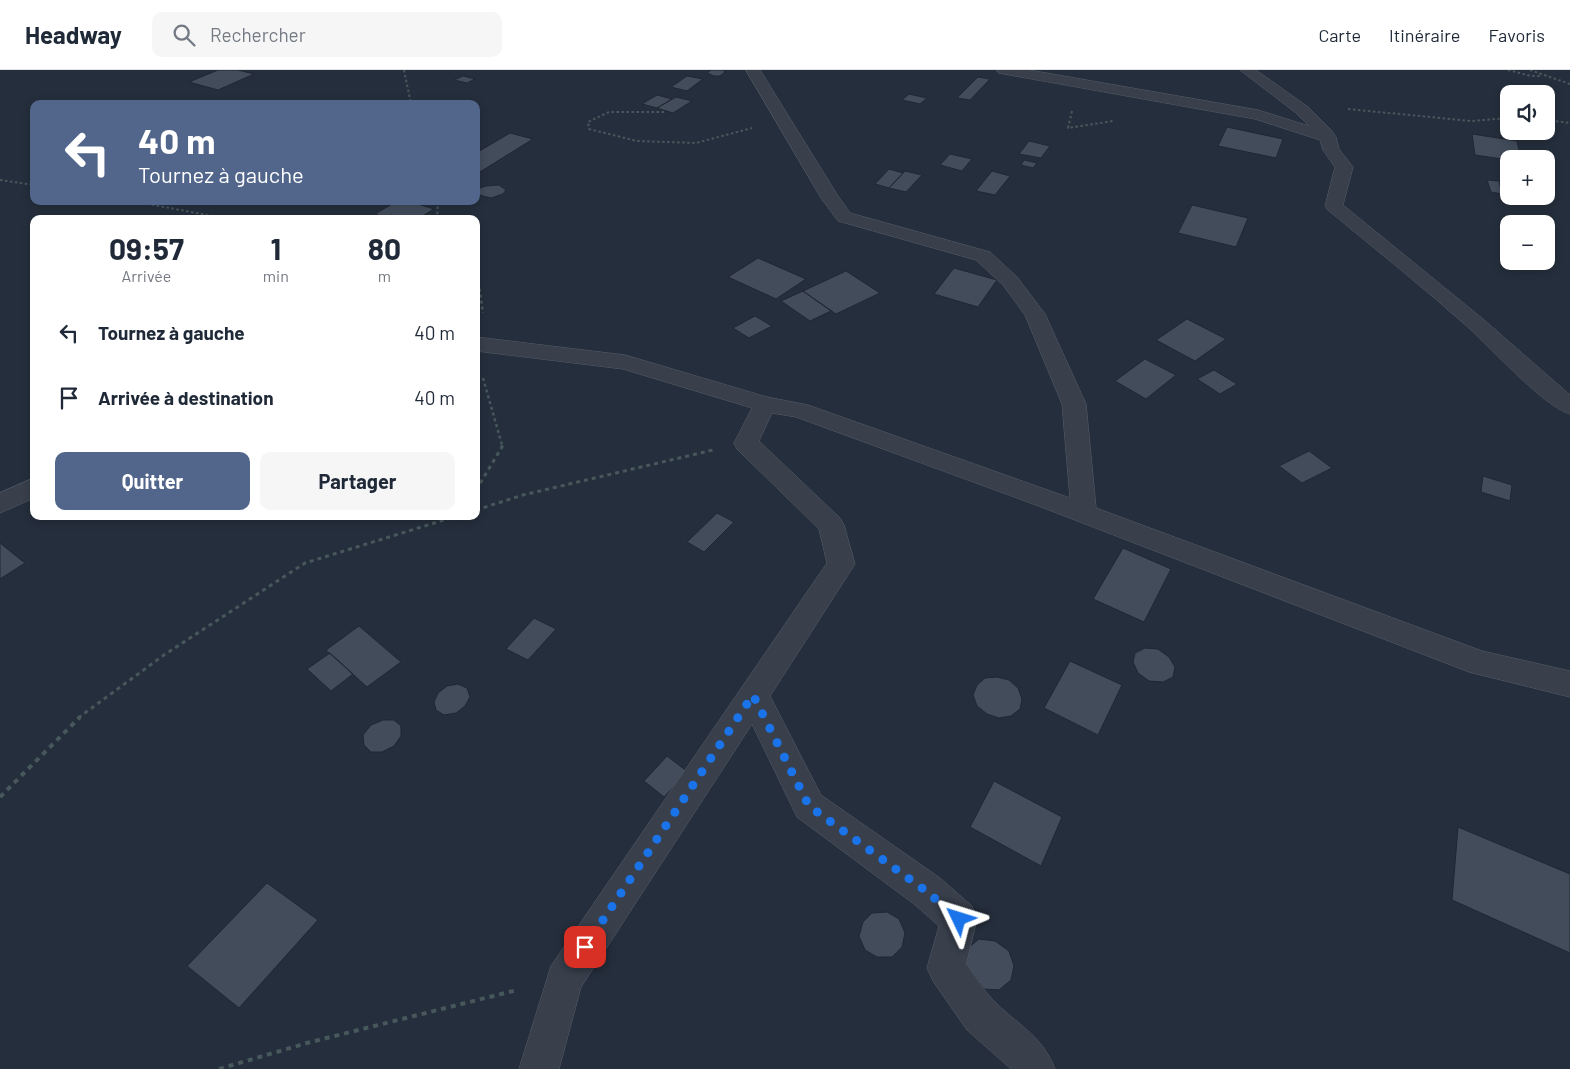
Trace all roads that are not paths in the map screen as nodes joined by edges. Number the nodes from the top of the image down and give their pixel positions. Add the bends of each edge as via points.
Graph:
1 (752, 70) edge
2 (1004, 70) edge
3 (1247, 70) edge
4 (1328, 136) junction
5 (480, 344) edge
6 (765, 404) junction
7 (1570, 406) edge
8 (30, 489) edge
9 (0, 504) edge
10 (1084, 514) junction
11 (1570, 684) edge
12 (753, 695) junction
13 (539, 1069) edge
14 (1035, 1069) edge

1 - 10 street via 844,217 983,256 1010,282 1035,314 1074,404
2 - 4 street via 1258,115
3 - 4 street via 1302,110
4 - 7 street via 1331,150 1344,167 1334,206
5 - 6 street via 625,362
6 - 10 street via 800,410
6 - 12 street via 746,443 831,525 841,564
8 - 9 street
10 - 11 street via 1480,663
12 - 13 street via 564,979
12 - 14 street via 809,806 926,891 959,919 946,968 981,1016 1025,1054

